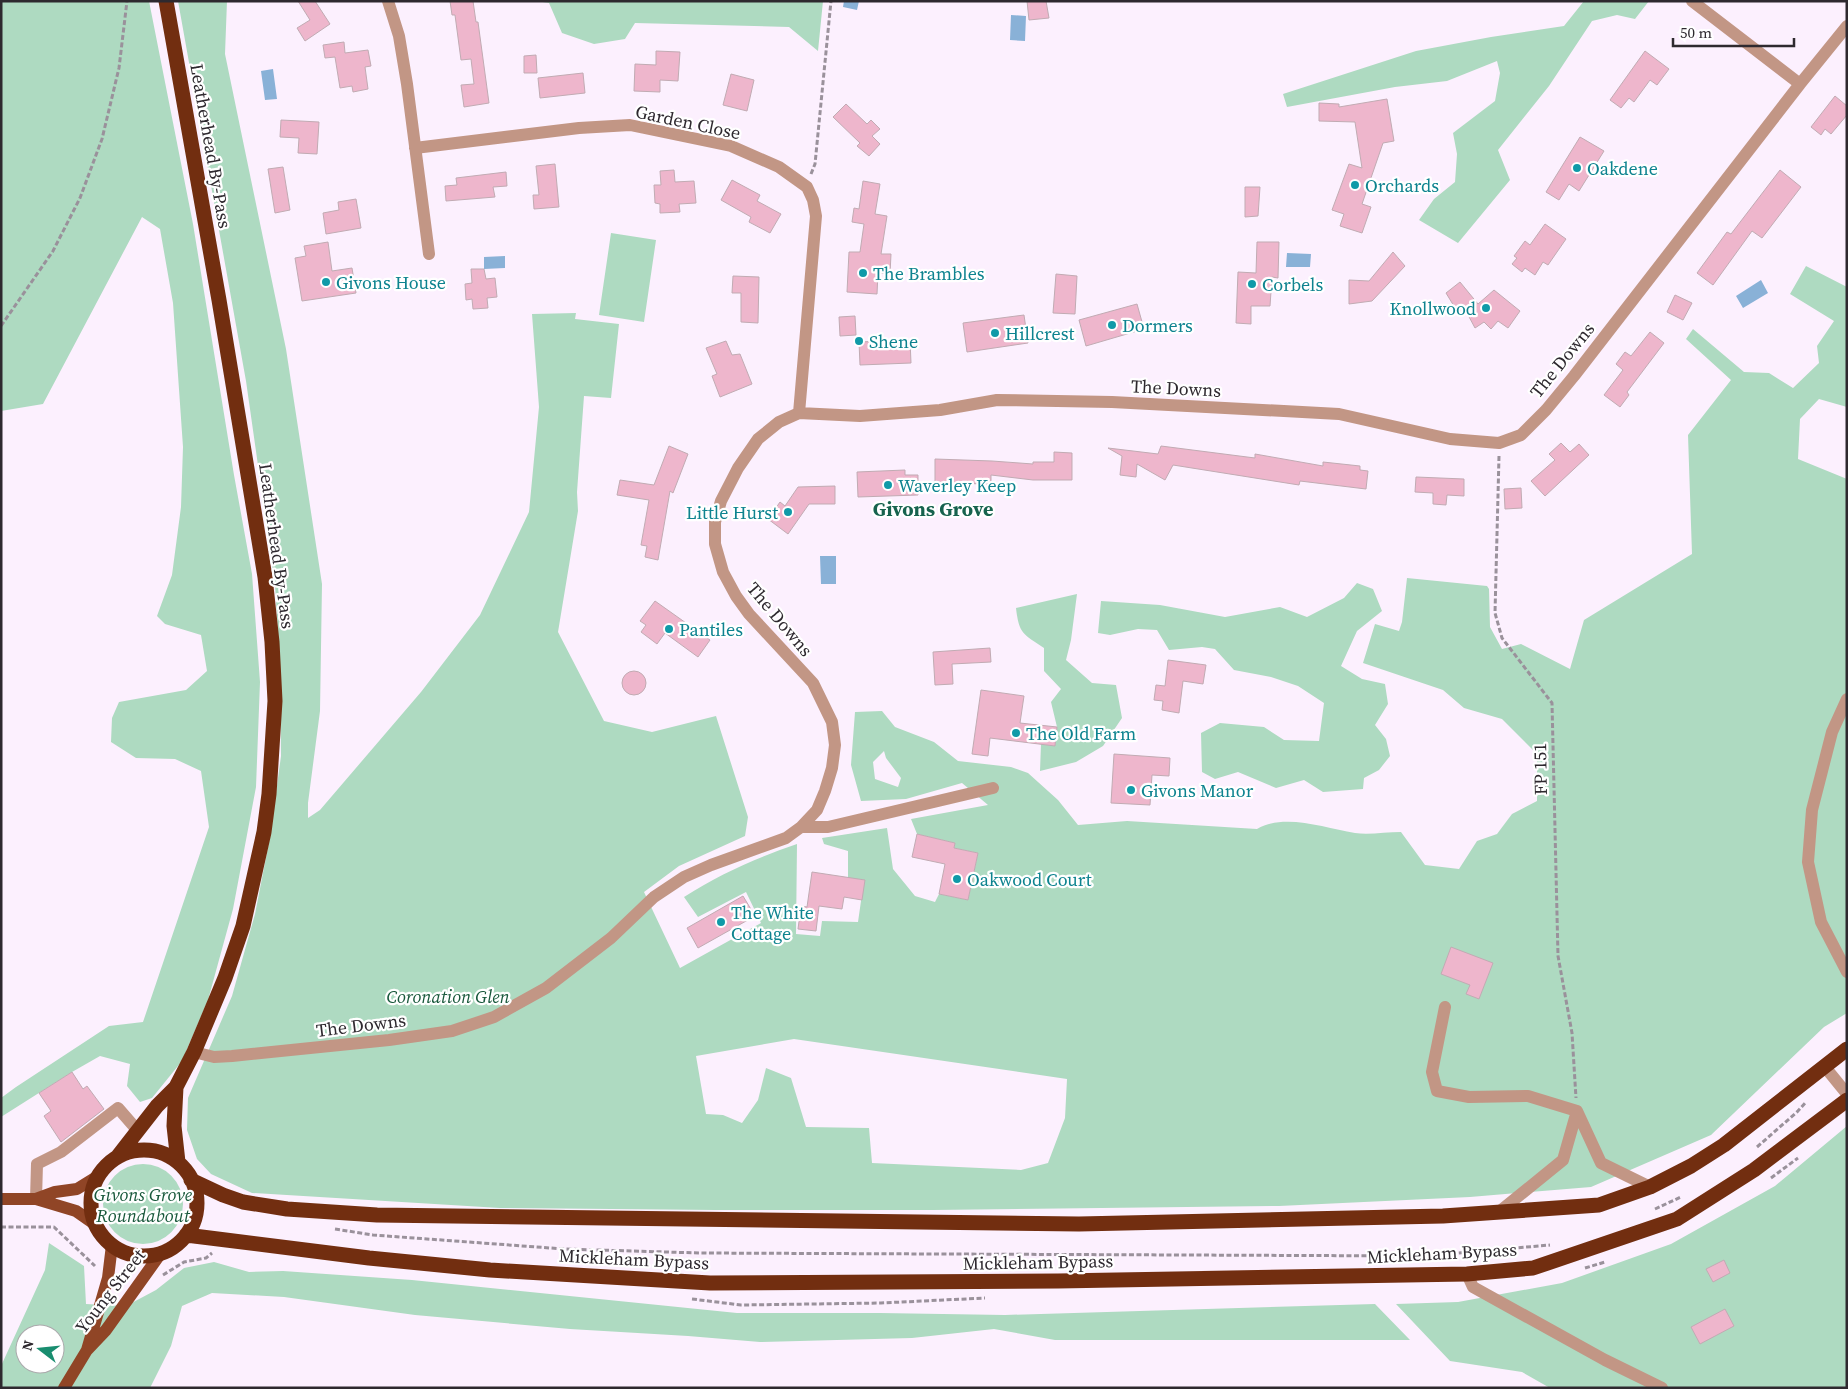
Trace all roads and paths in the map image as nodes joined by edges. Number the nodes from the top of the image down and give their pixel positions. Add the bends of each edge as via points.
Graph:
1 (127, 1) edge
2 (166, 1) edge
3 (388, 1) edge
4 (831, 1) edge
5 (1692, 1) edge
6 (1847, 26) edge
7 (1800, 84) junction
8 (415, 148) junction
9 (807, 187) junction
10 (429, 254) dead end
11 (1, 326) edge
12 (799, 413) junction
13 (1499, 443) junction
14 (1847, 700) edge
15 (993, 788) dead end
16 (801, 828) junction
17 (1847, 972) edge
18 (1445, 1007) dead end
19 (1847, 1049) edge
20 (194, 1052) junction
21 (1825, 1067) junction
22 (176, 1087) junction
23 (1847, 1094) edge
24 (1847, 1100) edge
25 (1577, 1111) junction
26 (138, 1131) junction
27 (118, 1156) junction
28 (178, 1162) junction
29 (98, 1176) junction
30 (191, 1180) junction
31 (1650, 1187) junction
32 (1, 1198) edge
33 (36, 1199) junction
34 (1499, 1212) junction
35 (96, 1225) junction
36 (1, 1227) edge
37 (186, 1235) junction
38 (112, 1245) junction
39 (162, 1253) junction
40 (1468, 1274) junction
41 (108, 1278) junction
42 (87, 1350) junction
43 (64, 1388) edge
44 (1662, 1388) edge

1 - 11 path via 119,68 102,140 80,198 53,251
2 - 20 highway, Leatherhead By-Pass via 265,577 275,701 269,794 254,880 243,926 225,978
3 - 8 street via 399,36
4 - 9 path via 815,164
5 - 7 street
6 - 7 street, The Downs
7 - 13 street, The Downs via 1546,410 1521,435
8 - 9 street, Garden Close via 630,125 731,146 779,167
8 - 10 street
9 - 12 street via 816,216
12 - 13 street, The Downs via 860,416 940,410 997,400 1180,405 1339,414 1450,439
12 - 16 street, The Downs via 779,422 758,440 720,501 714,522 715,544 723,572 736,596 813,683 832,722 835,745 832,768 816,810
13 - 25 path, FP 151 via 1495,613 1502,638 1552,703 1558,956 1572,1033
14 - 17 street via 1832,732 1812,810 1808,862 1821,922
15 - 16 street, The Downs via 828,827
16 - 20 street, The Downs via 786,838 684,877 546,988 494,1017 452,1031 389,1040 232,1056 214,1057
18 - 25 street via 1432,1072 1437,1091 1469,1098 1528,1096
19 - 21 highway, Mickleham Bypass
20 - 22 highway, Leatherhead By-Pass
21 - 23 street
21 - 31 highway, Mickleham Bypass via 1724,1145
22 - 26 highway, Leatherhead By-Pass
22 - 28 highway, Leatherhead By-Pass via 174,1126
24 - 40 highway, Mickleham Bypass via 1754,1170 1677,1219 1533,1268
25 - 31 street via 1601,1162
25 - 34 street via 1563,1160
26 - 27 highway, Leatherhead By-Pass
26 - 33 street via 118,1108 61,1152 38,1164
27 - 28 highway via 145,1150 162,1153
27 - 29 highway
28 - 30 highway
29 - 33 main road via 78,1189
29 - 35 highway via 92,1192 91,1209
30 - 34 highway, Mickleham Bypass via 244,1202 287,1209 377,1215 1080,1224
30 - 37 highway via 196,1208
31 - 34 highway, Mickleham Bypass via 1600,1205
32 - 33 main road
33 - 35 main road via 76,1210
35 - 38 highway
36 - 41 path via 54,1227
37 - 39 highway
37 - 40 highway, Mickleham Bypass via 490,1270 710,1283
38 - 39 highway via 127,1253 144,1256
38 - 41 main road, Young Street
39 - 42 main road, Young Street via 106,1330
40 - 44 street via 1473,1287
41 - 42 main road, Young Street
42 - 43 main road, Young Street

